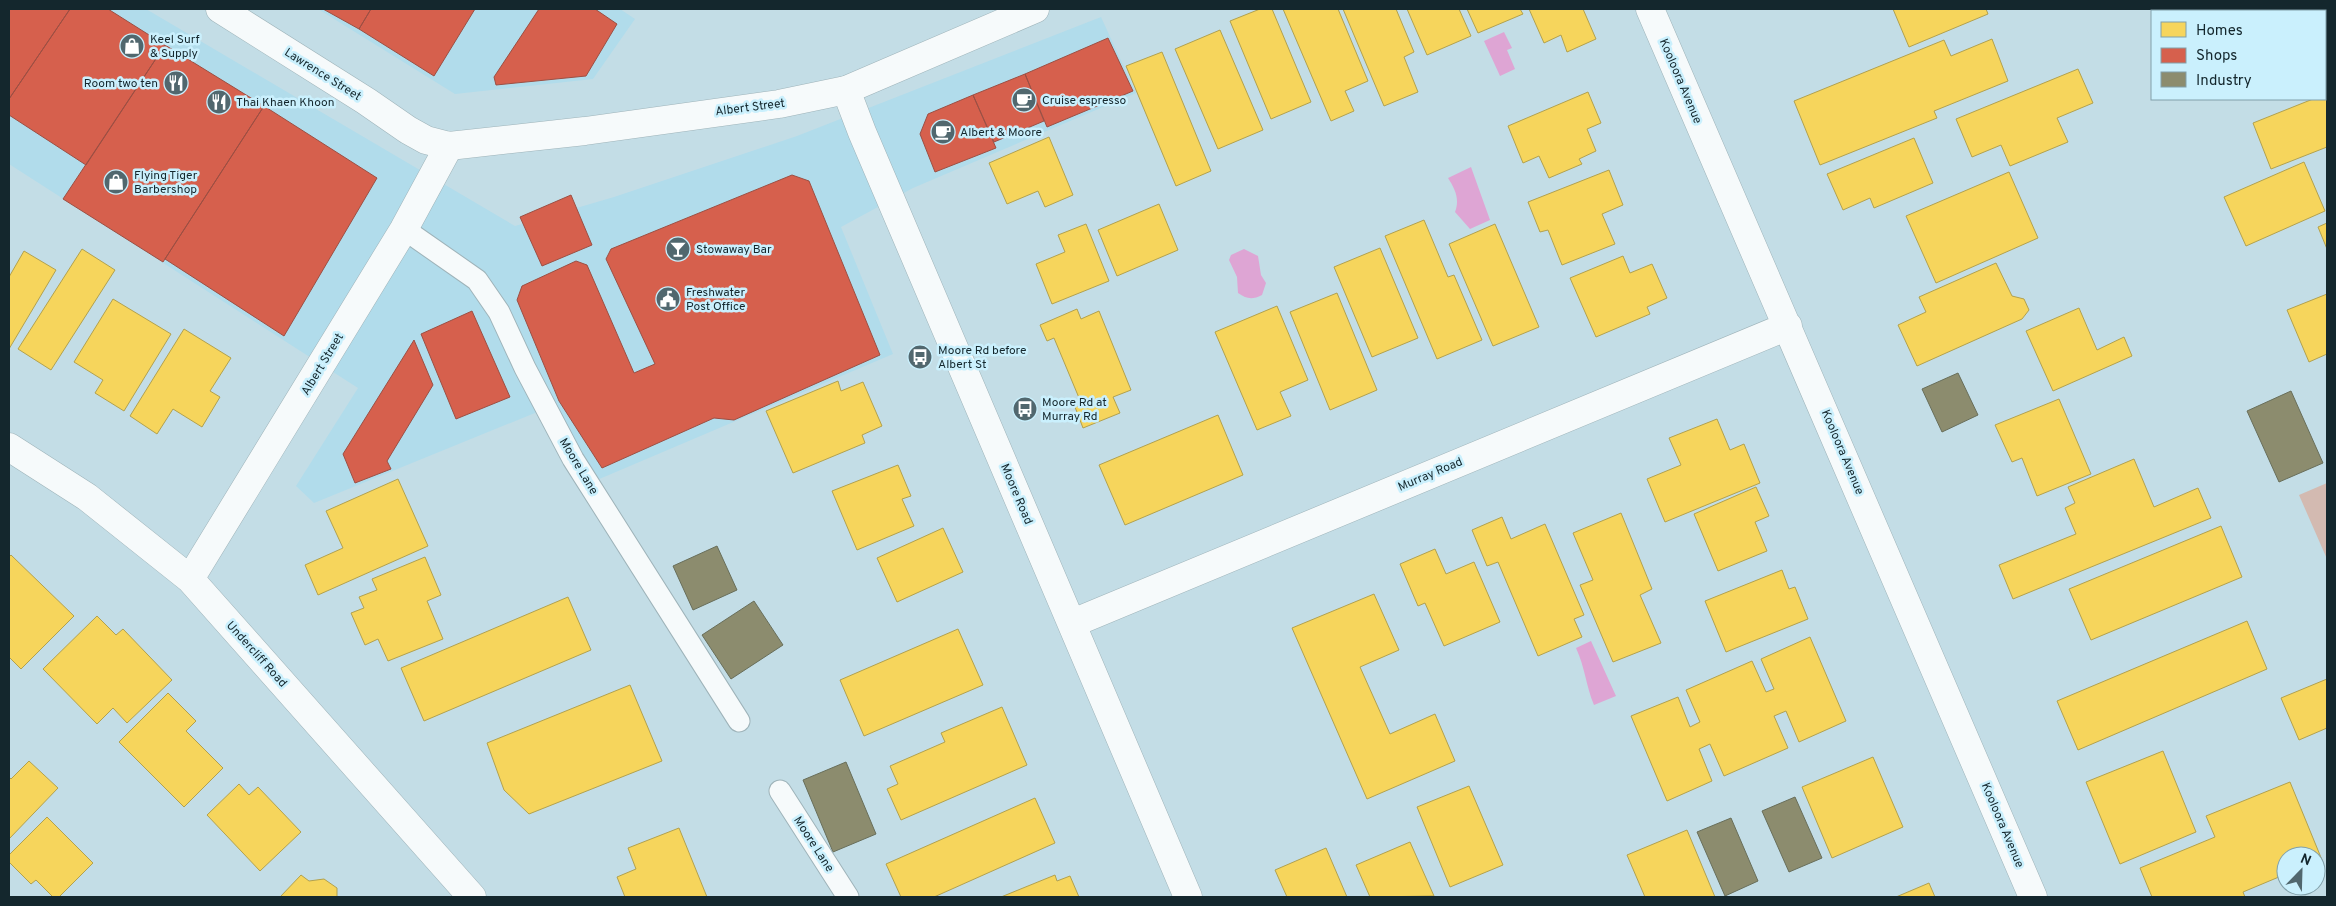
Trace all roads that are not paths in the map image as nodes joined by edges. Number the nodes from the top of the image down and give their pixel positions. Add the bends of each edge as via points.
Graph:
1 (220, 9) edge
2 (1035, 9) edge
3 (1650, 9) edge
4 (846, 90) junction
5 (437, 143) junction
6 (404, 229) junction
7 (1788, 326) junction
8 (9, 447) edge
9 (190, 579) junction
10 (1073, 623) junction
11 (739, 721) dead end
12 (780, 791) dead end
13 (472, 897) edge
14 (848, 897) edge
15 (1188, 897) edge
16 (2033, 897) edge

1 - 5 street, Lawrence Street
2 - 4 street, Albert Street
3 - 7 street, Kooloora Avenue
4 - 5 street, Albert Street via 779,104 585,131
4 - 10 street, Moore Road
5 - 6 street, Albert Street
6 - 9 street, Albert Street
6 - 11 lane, Moore Lane via 477,280 499,312 573,459
7 - 10 street, Murray Road
7 - 16 street, Kooloora Avenue
8 - 9 street, Undercliff Road via 87,497
9 - 13 street, Undercliff Road
10 - 15 street, Moore Road
12 - 14 lane, Moore Lane

